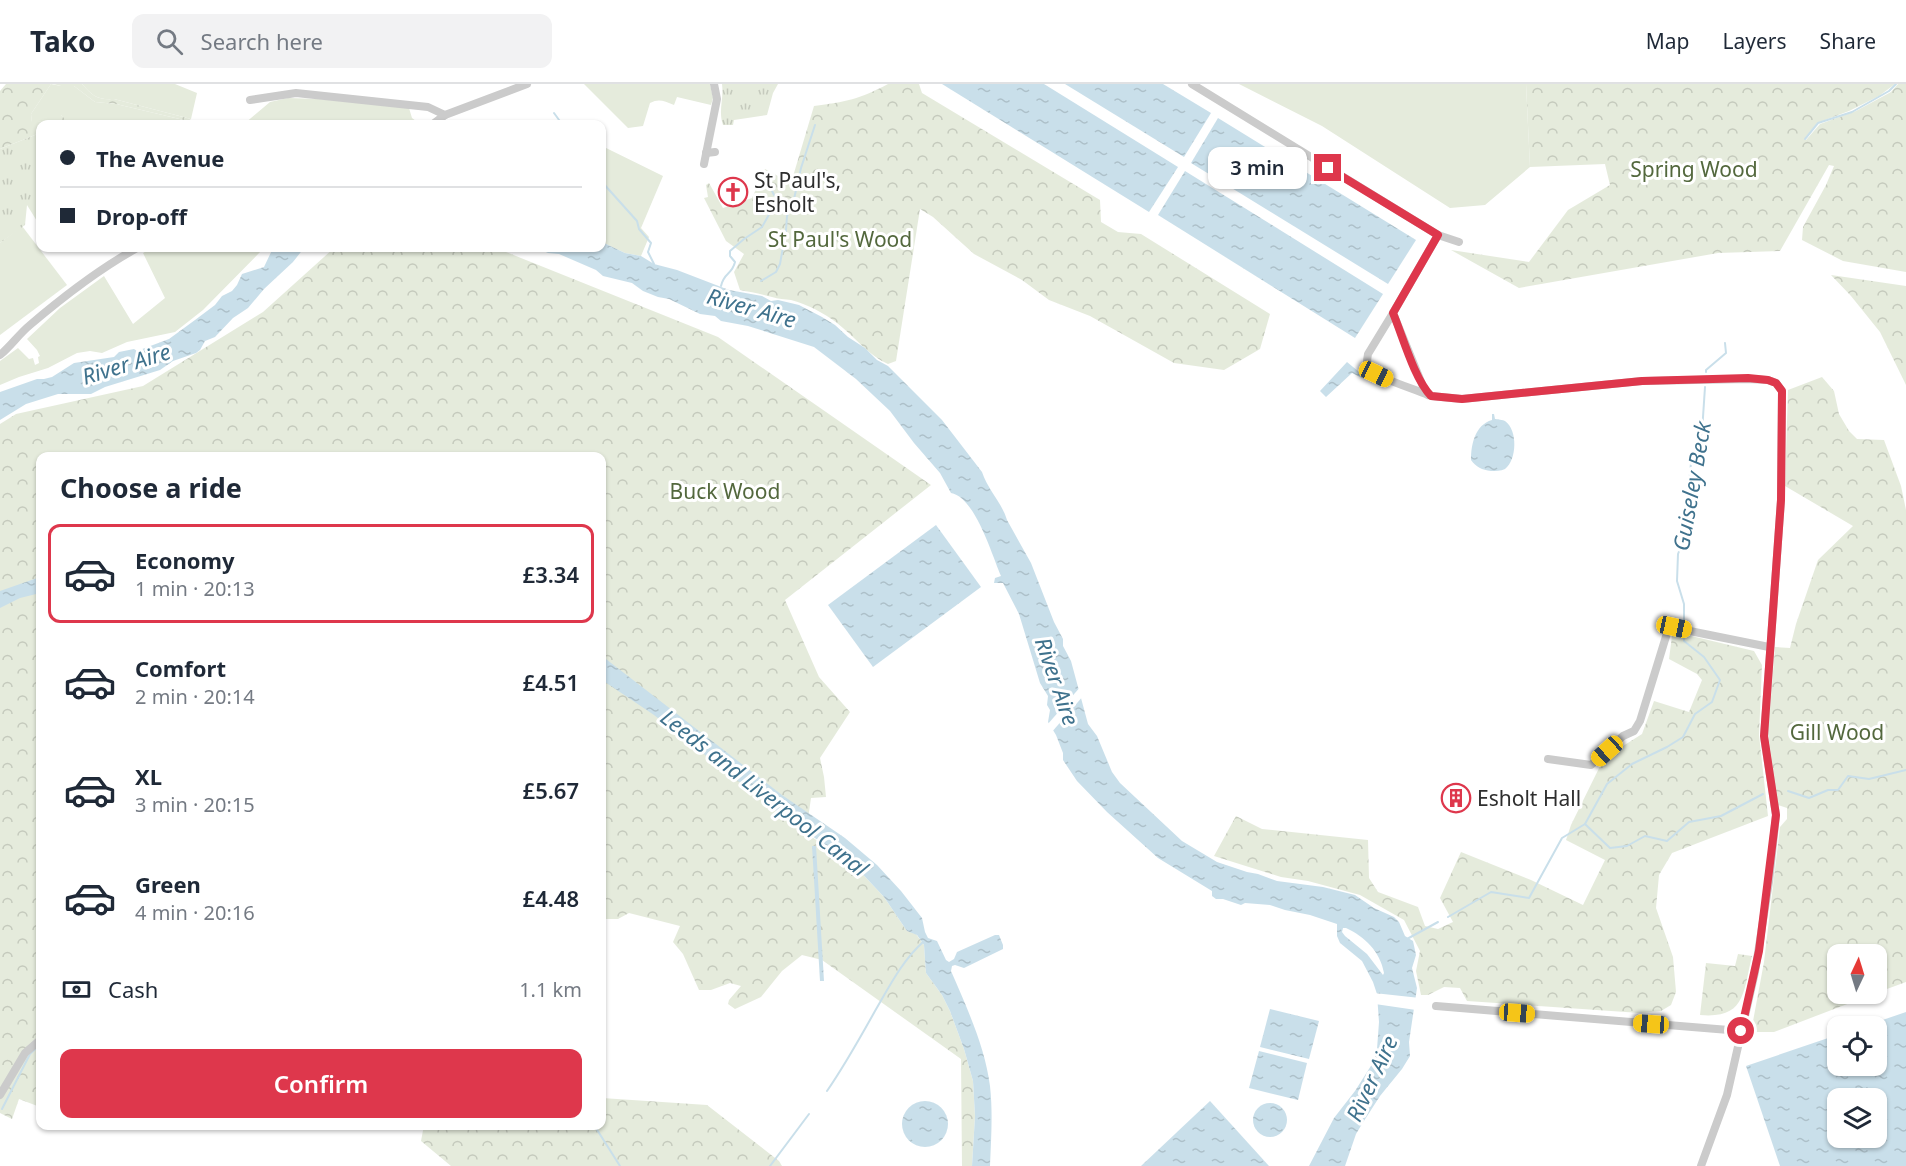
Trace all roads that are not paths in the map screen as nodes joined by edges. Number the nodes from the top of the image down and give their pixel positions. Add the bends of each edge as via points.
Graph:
1 (527, 84) edge
2 (714, 84) edge
3 (1192, 84) edge
4 (250, 100) dead end
5 (445, 115) junction
6 (438, 120) edge
7 (704, 164) dead end
8 (1438, 235) junction
9 (1459, 242) dead end
10 (130, 252) edge
11 (1393, 313) junction
12 (0, 355) edge
13 (1431, 396) junction
14 (1769, 647) junction
15 (1548, 759) dead end
16 (1436, 1006) dead end
17 (1741, 1031) junction
18 (36, 1043) edge
19 (0, 1095) edge
20 (1701, 1166) edge

1 - 5 street
2 - 7 street via 717,99 711,152
3 - 8 street
4 - 5 street via 296,93 428,107
5 - 6 street
8 - 9 street
8 - 11 street
10 - 12 street via 100,270 27,327
11 - 13 street via 1418,375
11 - 13 street via 1368,354 1367,366 1376,374
13 - 14 street via 1462,399 1642,381 1763,379 1776,383 1783,396 1783,438
14 - 15 street via 1670,627 1634,732 1623,736 1591,765
14 - 17 street via 1764,736 1776,815 1759,951
16 - 17 street
17 - 20 street via 1727,1095
18 - 19 street via 25,1053

